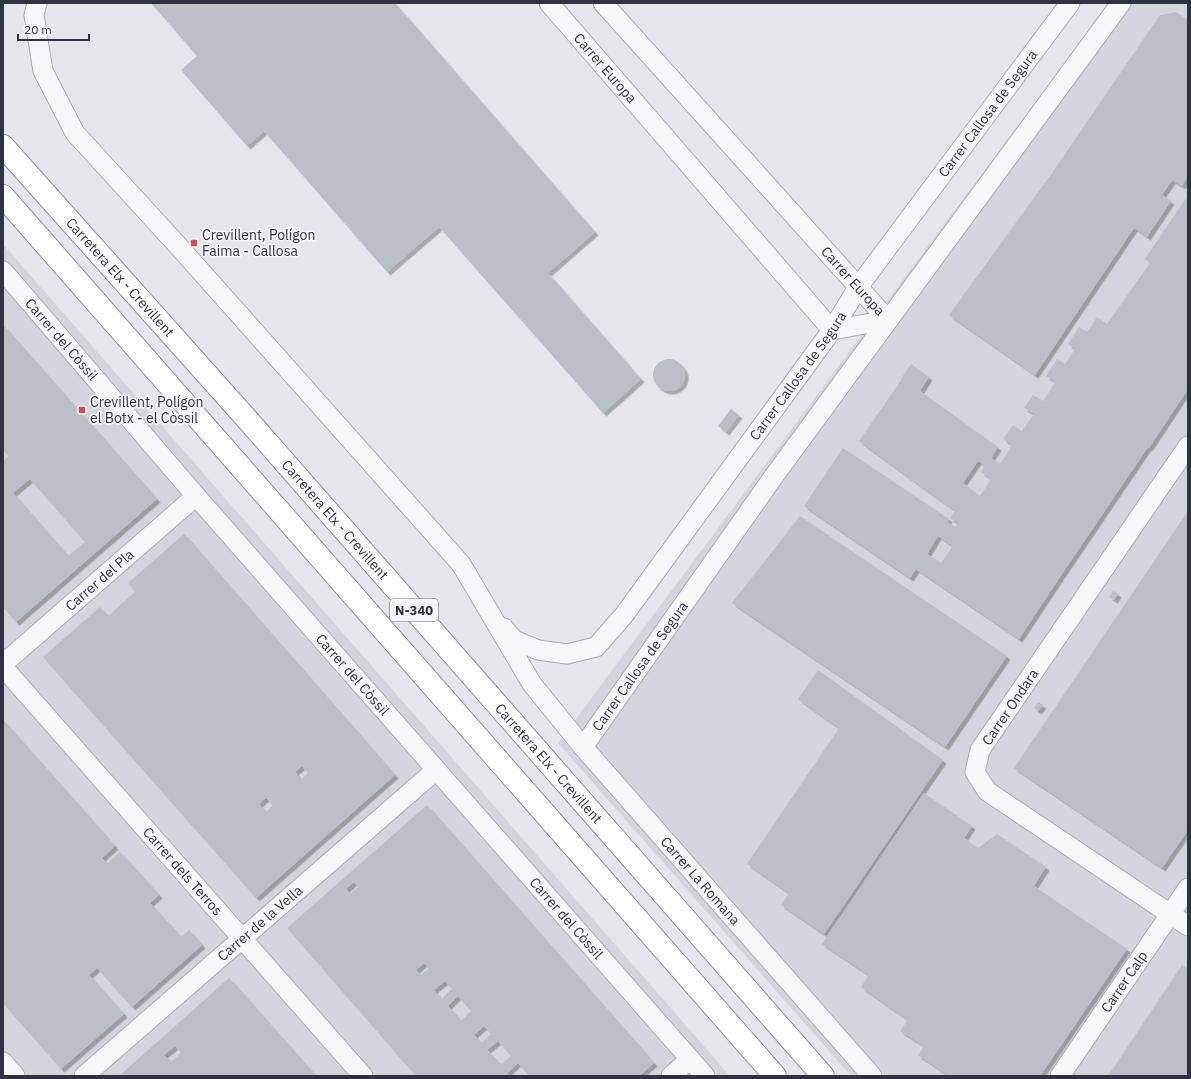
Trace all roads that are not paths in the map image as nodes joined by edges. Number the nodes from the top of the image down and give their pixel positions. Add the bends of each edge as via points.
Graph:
1 (37, 3) edge
2 (549, 3) edge
3 (604, 3) edge
4 (1070, 3) edge
5 (1121, 3) edge
6 (3, 146) edge
7 (3, 196) edge
8 (3, 272) edge
9 (859, 286) junction
10 (888, 320) junction
11 (832, 330) junction
12 (1188, 446) edge
13 (196, 496) junction
14 (489, 611) junction
15 (3, 666) edge
16 (583, 747) junction
17 (436, 770) junction
18 (1188, 888) edge
19 (1171, 914) junction
20 (1188, 926) edge
21 (242, 939) junction
22 (690, 1059) junction
23 (3, 1062) edge
24 (15, 1076) edge
25 (84, 1076) edge
26 (363, 1076) edge
27 (671, 1076) edge
28 (705, 1076) edge
29 (775, 1076) edge
30 (823, 1076) edge
31 (872, 1076) edge
32 (1060, 1076) edge

1 - 14 street via 34,15 43,71 75,133 461,564
2 - 11 street, Carrer Europa
3 - 9 street, Carrer Europa
4 - 9 street, Carrer Callosa de Segura
5 - 10 street, Carrer Callosa de Segura
6 - 30 highway, Carretera Elx - Crevillent / N-340 via 262,436
7 - 29 highway, N-340
8 - 13 street, Carrer del Còssil
9 - 10 street, Carrer Europa
9 - 11 street, Carrer Callosa de Segura
10 - 11 street, Carrer Europa
10 - 16 street, Carrer Callosa de Segura via 774,476
11 - 14 street, Carrer Callosa de Segura via 624,615 596,646 567,654 538,650 514,640
12 - 19 street, Carrer Ondara via 980,750 975,772 987,790
13 - 15 street, Carrer del Pla
13 - 17 street, Carrer del Còssil
14 - 16 street, Carrer La Romana via 532,684
15 - 21 street, Carrer dels Terros
16 - 31 street, Carrer La Romana
17 - 21 street, Carrer de la Vella
17 - 22 street, Carrer del Còssil
18 - 19 street, Carrer Calp
19 - 20 street, Carrer Ondara
19 - 32 street, Carrer Calp
21 - 25 street, Carrer de la Vella
21 - 26 street, Carrer dels Terros
22 - 27 street
22 - 28 street, Carrer del Còssil
23 - 24 street

